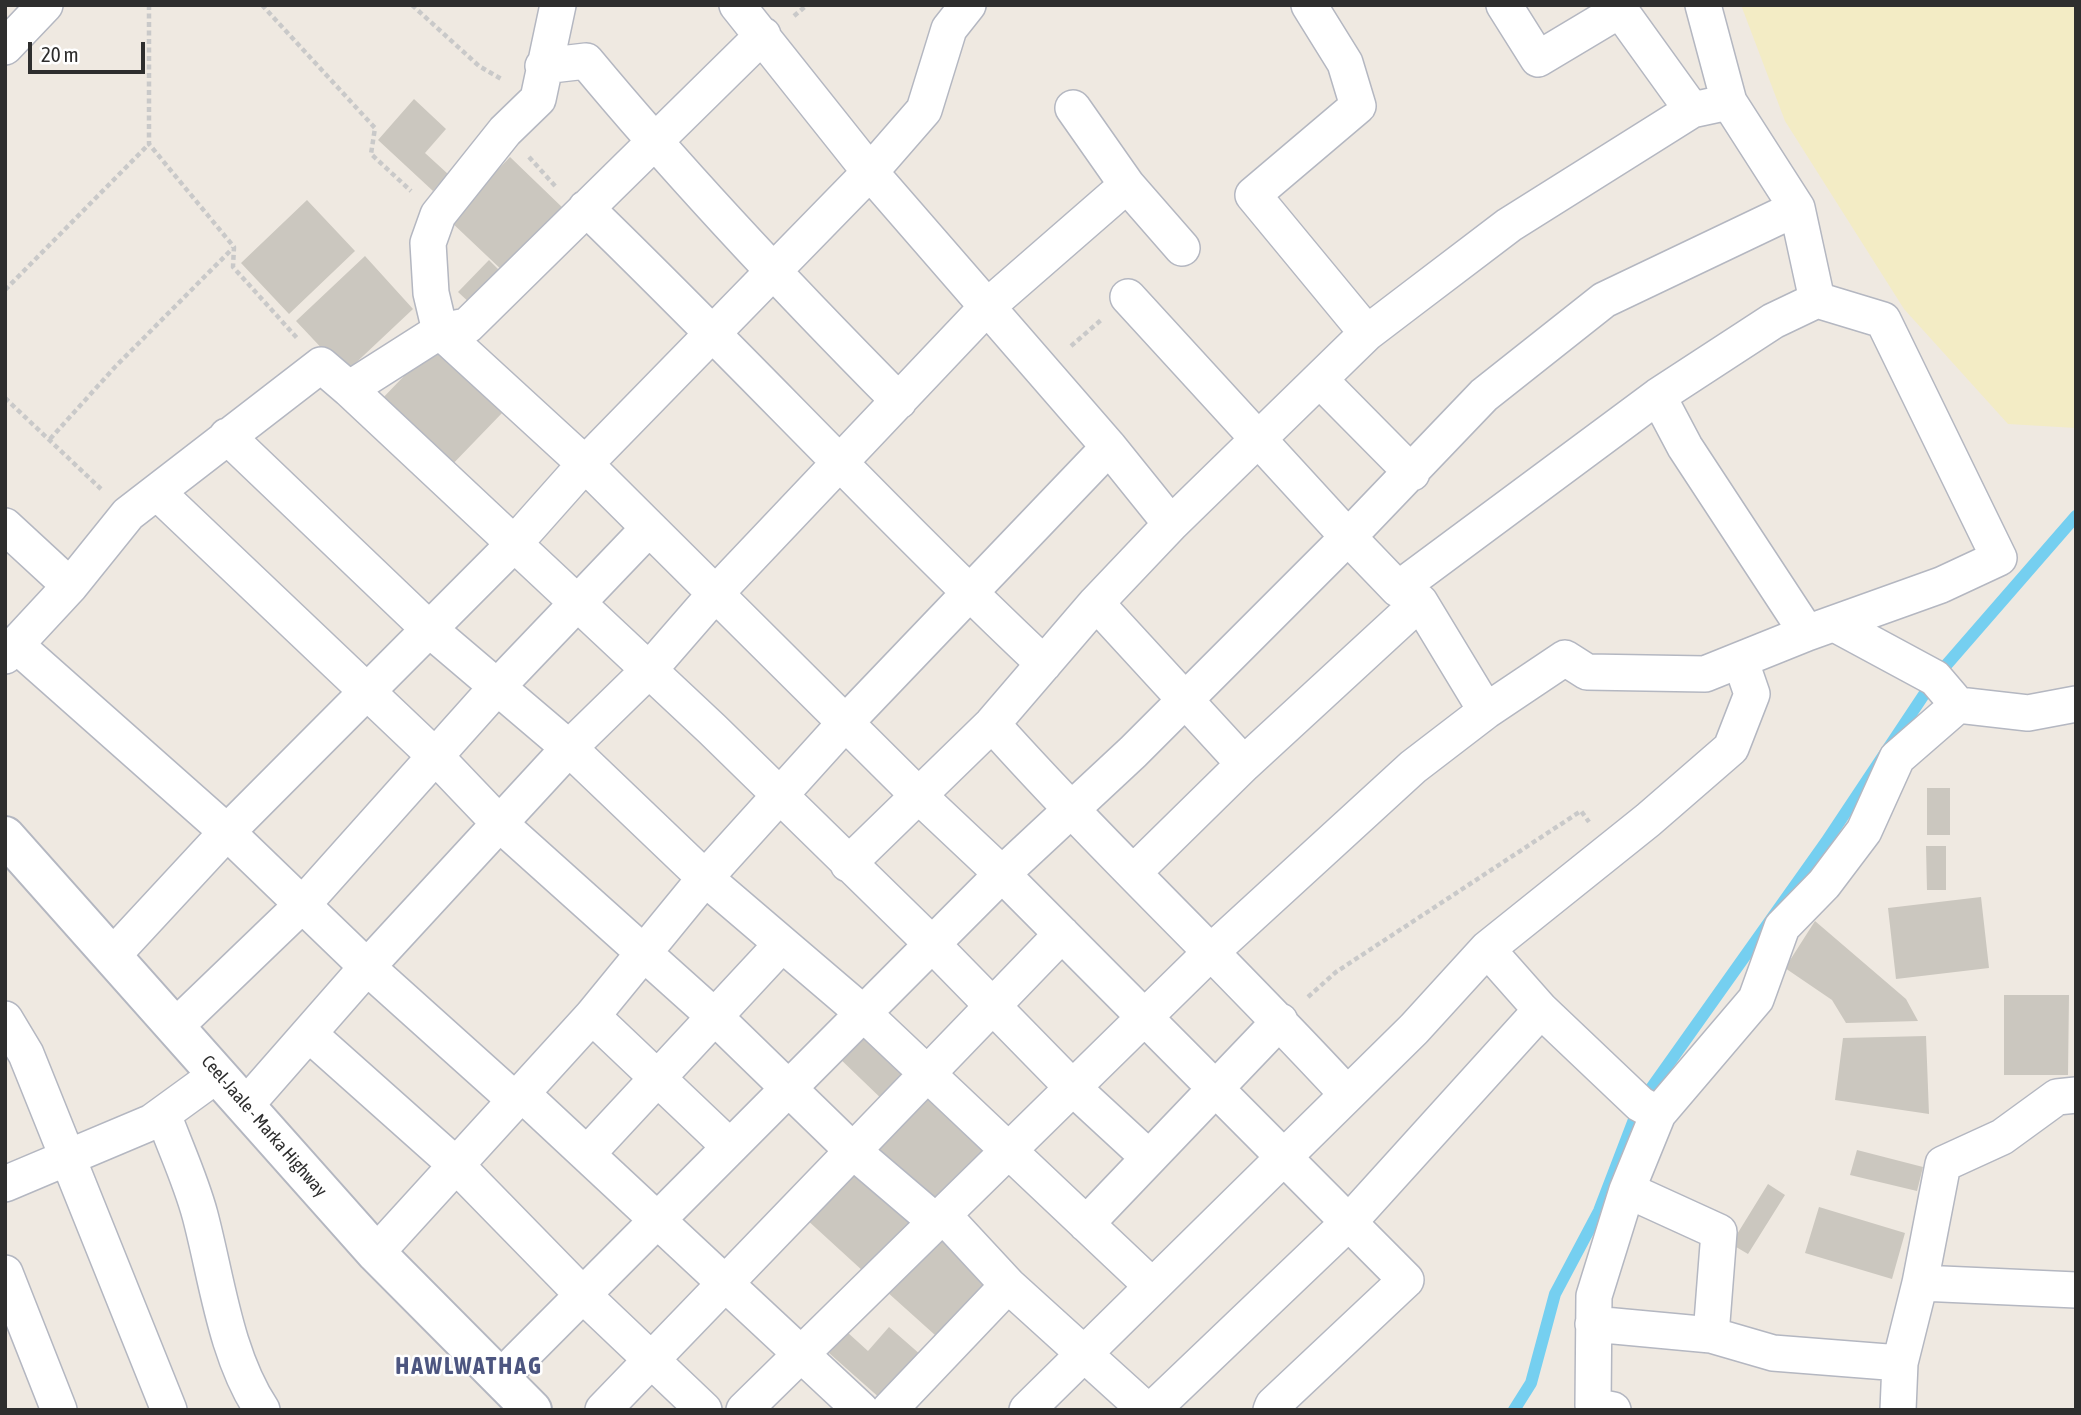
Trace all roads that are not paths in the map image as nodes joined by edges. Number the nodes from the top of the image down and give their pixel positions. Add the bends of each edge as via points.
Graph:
1 (46, 5) edge
2 (558, 5) edge
3 (737, 5) edge
4 (968, 5) edge
5 (1309, 5) edge
6 (1504, 5) edge
7 (1703, 5) edge
8 (763, 35) junction
9 (5, 47) edge
10 (540, 83) junction
11 (1729, 102) junction
12 (1073, 108) dead end
13 (1692, 110) junction
14 (654, 142) junction
15 (870, 172) junction
16 (1127, 185) junction
17 (1797, 208) junction
18 (584, 211) junction
19 (1182, 248) dead end
20 (773, 274) junction
21 (1128, 297) dead end
22 (1817, 300) junction
23 (988, 306) junction
24 (440, 331) junction
25 (715, 332) junction
26 (1367, 333) junction
27 (1320, 380) junction
28 (349, 389) junction
29 (1658, 396) junction
30 (899, 401) junction
31 (228, 436) junction
32 (1258, 441) junction
33 (1110, 447) junction
34 (585, 464) junction
35 (839, 464) junction
36 (1412, 473) junction
37 (157, 492) junction
38 (1171, 524) junction
39 (5, 526) edge
40 (649, 528) junction
41 (1348, 537) junction
42 (513, 545) junction
43 (70, 586) junction
44 (716, 593) junction
45 (970, 594) junction
46 (1409, 595) junction
47 (576, 603) junction
48 (1096, 603) junction
49 (429, 629) junction
50 (1821, 629) junction
51 (11, 651) edge
52 (1741, 662) junction
53 (1044, 664) junction
54 (649, 670) junction
55 (497, 687) junction
56 (365, 693) junction
57 (1187, 698) junction
58 (2076, 704) edge
59 (1958, 705) junction
60 (1486, 711) junction
61 (846, 722) junction
62 (992, 724) junction
63 (569, 748) junction
64 (436, 757) junction
65 (1244, 764) junction
66 (917, 794) junction
67 (779, 797) junction
68 (1070, 811) junction
69 (500, 824) junction
70 (228, 832) junction
71 (5, 836) edge
72 (848, 864) junction
73 (1133, 873) junction
74 (1002, 874) junction
75 (705, 878) junction
76 (304, 903) junction
77 (1062, 934) junction
78 (782, 944) junction
79 (932, 944) junction
80 (1487, 949) junction
81 (1212, 951) junction
82 (113, 955) junction
83 (642, 955) junction
84 (367, 967) junction
85 (992, 1006) junction
86 (1541, 1010) junction
87 (863, 1013) junction
88 (592, 1016) junction
89 (714, 1016) junction
90 (1145, 1016) junction
91 (5, 1019) edge
92 (1280, 1021) junction
93 (176, 1026) junction
94 (309, 1034) junction
95 (218, 1074) junction
96 (927, 1074) junction
97 (656, 1077) junction
98 (790, 1087) junction
99 (1072, 1087) junction
100 (1217, 1088) junction
101 (1347, 1094) junction
102 (2076, 1095) edge
103 (518, 1097) junction
104 (246, 1105) junction
105 (163, 1114) junction
106 (1658, 1114) junction
107 (730, 1147) junction
108 (1007, 1149) junction
109 (853, 1151) junction
110 (587, 1154) junction
111 (1285, 1156) junction
112 (68, 1158) junction
113 (1149, 1158) junction
114 (456, 1165) junction
115 (5, 1184) edge
116 (1627, 1190) junction
117 (939, 1218) junction
118 (658, 1219) junction
119 (1349, 1223) junction
120 (1086, 1224) junction
121 (376, 1253) junction
122 (5, 1273) edge
123 (727, 1283) junction
124 (1920, 1283) junction
125 (1008, 1285) junction
126 (1152, 1286) junction
127 (2076, 1290) edge
128 (583, 1294) junction
129 (1593, 1324) junction
130 (1711, 1335) junction
131 (803, 1353) junction
132 (1083, 1354) junction
133 (652, 1359) junction
134 (1900, 1363) junction
135 (500, 1378) junction
136 (60, 1410) edge
137 (169, 1410) edge
138 (262, 1410) edge
139 (532, 1410) edge
140 (603, 1410) edge
141 (704, 1410) edge
142 (744, 1410) edge
143 (861, 1410) edge
144 (889, 1410) edge
145 (1027, 1410) edge
146 (1146, 1410) edge
147 (1152, 1410) edge
148 (1272, 1410) edge
149 (1613, 1410) edge
150 (1898, 1410) edge

1 - 9 street
2 - 10 street
3 - 8 street
4 - 15 street via 949,29 925,110
5 - 26 street via 1345,63 1358,106 1253,195
6 - 13 street via 1538,59 1620,10
7 - 11 street
8 - 14 street
8 - 15 street
10 - 14 street via 586,61
10 - 24 street via 438,215 428,243 431,293
11 - 13 street
11 - 17 street
12 - 16 street
13 - 26 street via 1508,225
14 - 18 street
14 - 20 street
15 - 20 street
15 - 23 street
16 - 19 street
16 - 23 street
17 - 22 street
17 - 36 street via 1604,300 1484,395
18 - 24 street via 467,326
18 - 25 street
20 - 25 street
20 - 30 street
21 - 32 street
22 - 29 street via 1773,321
22 - 50 street via 1882,320 1998,558 1941,585
23 - 30 street
23 - 33 street
24 - 28 street
24 - 34 street
25 - 34 street
25 - 35 street
26 - 27 street
27 - 32 street
27 - 36 street
28 - 31 street via 321,365
28 - 42 street
29 - 46 street
29 - 50 street via 1685,447
30 - 35 street
31 - 37 street
31 - 49 street
32 - 38 street
32 - 41 street
33 - 38 street
33 - 45 street
34 - 40 street
34 - 42 street
35 - 44 street
35 - 45 street
36 - 41 street
37 - 43 street via 128,514
37 - 56 street
38 - 48 street
39 - 43 street
40 - 44 street
40 - 47 street
41 - 46 street
41 - 57 street
42 - 47 street
42 - 49 street
43 - 51 street
44 - 54 street
44 - 61 street
45 - 53 street
45 - 61 street
46 - 60 street
46 - 65 street
47 - 54 street
47 - 55 street
48 - 53 street
48 - 57 street
49 - 55 street
49 - 56 street
50 - 52 street
50 - 59 street via 1935,678
51 - 70 street
52 - 60 street via 1705,674 1587,672 1565,658
52 - 80 street via 1752,694 1731,748
53 - 62 street
54 - 63 street
54 - 67 street
55 - 63 street
55 - 64 street
56 - 64 street
56 - 70 street
57 - 65 street
57 - 68 street
58 - 59 street via 2028,713
59 - 106 street via 1897,758 1864,831 1824,884 1782,927 1756,999
60 - 81 street via 1413,767
61 - 66 street
61 - 67 street
62 - 66 street
62 - 68 street
63 - 69 street
63 - 75 street
64 - 69 street
64 - 76 street
65 - 73 street
66 - 72 street
66 - 74 street
67 - 72 street
67 - 75 street
68 - 73 street
68 - 74 street
69 - 83 street
69 - 84 street
70 - 76 street
70 - 82 street
71 - 82 street, Ceel-Jaale - Marka Highway
72 - 79 street
73 - 81 street
74 - 77 street
74 - 79 street
75 - 78 street
75 - 83 street
76 - 84 street
76 - 93 street
77 - 85 street
77 - 90 street
78 - 87 street
78 - 89 street
79 - 85 street
79 - 87 street
80 - 86 street
80 - 101 street
81 - 90 street
81 - 92 street
82 - 93 street, Ceel-Jaale - Marka Highway
83 - 88 street
83 - 89 street
84 - 94 street
84 - 103 street
85 - 96 street
85 - 99 street
86 - 106 street via 1640,1104
86 - 119 street
87 - 96 street
87 - 98 street
88 - 97 street
88 - 103 street
89 - 97 street
89 - 98 street
90 - 99 street
90 - 100 street
91 - 112 street via 26,1054
92 - 100 street
92 - 101 street
93 - 95 street, Ceel-Jaale - Marka Highway
94 - 104 street
94 - 114 street
95 - 104 street, Ceel-Jaale - Marka Highway
95 - 105 street
96 - 108 street
96 - 109 street
97 - 107 street
97 - 110 street
98 - 107 street
98 - 109 street
99 - 108 street
99 - 113 street
100 - 111 street
100 - 113 street
101 - 111 street
102 - 124 street via 2057,1097 2003,1137 1943,1164
103 - 110 street
103 - 114 street
104 - 121 street, Ceel-Jaale - Marka Highway
105 - 112 street
105 - 138 street via 199,1212 233,1344
106 - 116 street
107 - 118 street
108 - 117 street
108 - 120 street
109 - 117 street
109 - 123 street
110 - 118 street
111 - 119 street
111 - 126 street
112 - 115 street
112 - 137 street
113 - 120 street
114 - 121 street
114 - 128 street
116 - 129 street via 1594,1296
116 - 130 street via 1719,1232
117 - 125 street
117 - 131 street
118 - 123 street
118 - 128 street
119 - 147 street
119 - 148 street via 1406,1280
120 - 126 street
121 - 135 street, Ceel-Jaale - Marka Highway
122 - 136 street
123 - 131 street
123 - 133 street
124 - 127 street
124 - 134 street
125 - 132 street
125 - 144 street
126 - 132 street
128 - 133 street
128 - 135 street
129 - 130 street
129 - 149 street via 1593,1406
130 - 134 street via 1773,1353
131 - 142 street
131 - 143 street
132 - 145 street
132 - 146 street
133 - 140 street
133 - 141 street
134 - 150 street
135 - 139 street, Ceel-Jaale - Marka Highway

